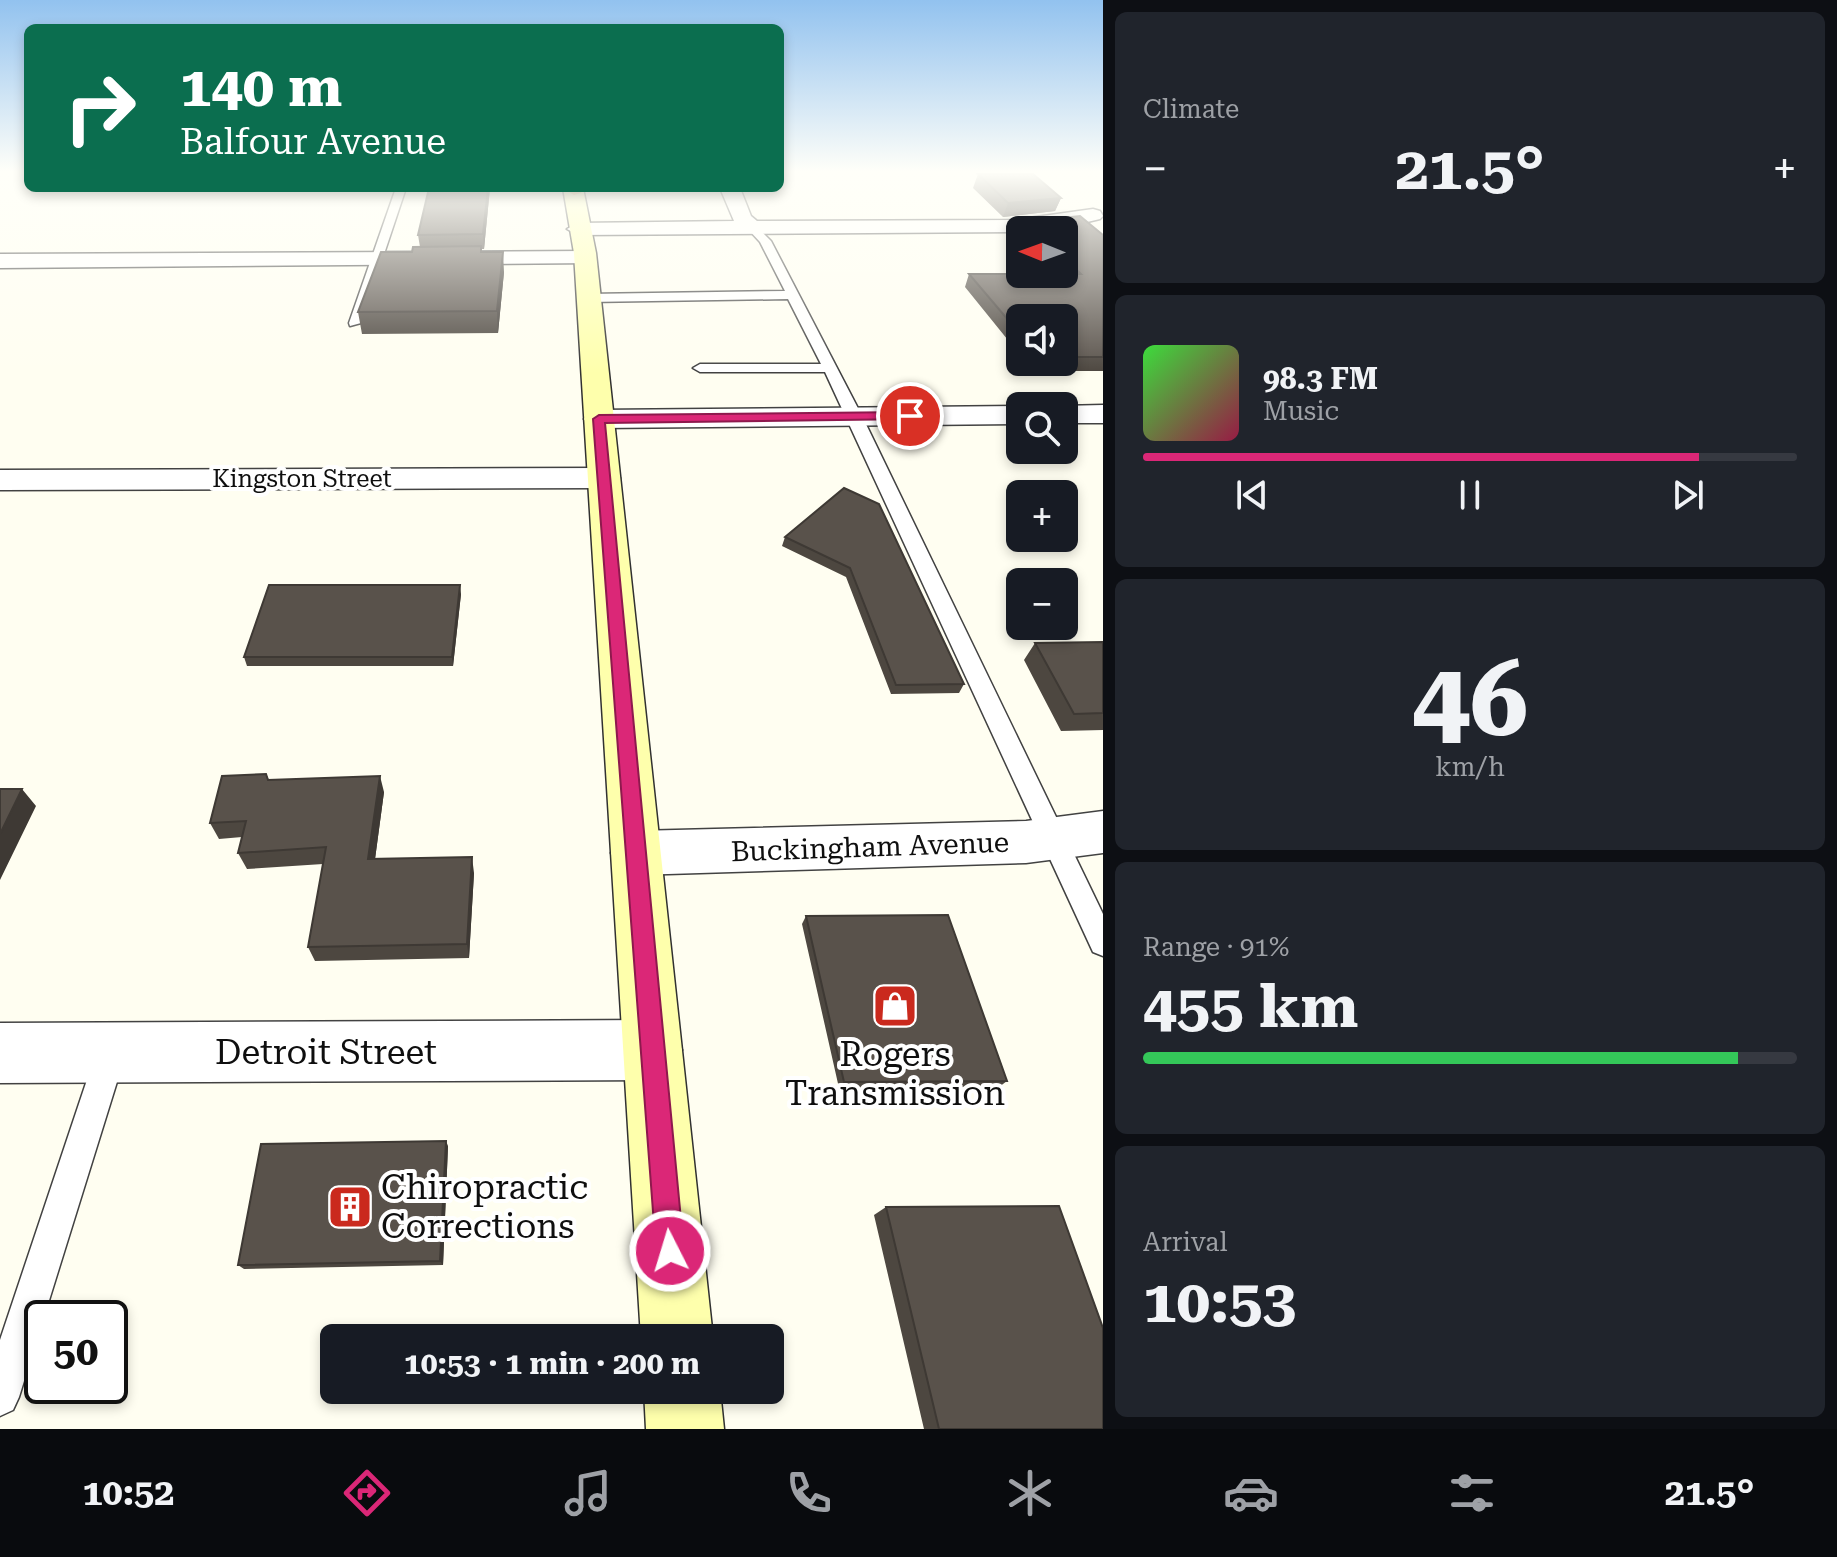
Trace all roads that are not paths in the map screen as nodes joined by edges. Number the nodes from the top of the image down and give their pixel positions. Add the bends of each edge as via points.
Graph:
1 (384, 240) edge
2 (477, 240) edge
3 (580, 240) edge
4 (634, 240) edge
5 (764, 240) edge
6 (378, 259) junction
7 (0, 261) edge
8 (792, 295) junction
9 (355, 323) dead end
10 (700, 368) dead end
11 (829, 368) junction
12 (1078, 414) edge
13 (1103, 414) edge
14 (1006, 415) edge
15 (854, 416) junction
16 (599, 419) junction
17 (603, 478) junction
18 (0, 480) edge
19 (1103, 832) edge
20 (1053, 838) junction
21 (636, 853) junction
22 (1103, 943) edge
23 (652, 1050) junction
24 (112, 1051) junction
25 (0, 1053) edge
26 (676, 1324) edge
27 (0, 1397) edge
28 (683, 1404) edge
29 (685, 1429) edge

1 - 6 lane
2 - 6 street
3 - 16 main road
4 - 8 lane
5 - 8 lane
6 - 7 street
6 - 9 lane
8 - 11 lane
10 - 11 lane
11 - 15 lane
12 - 13 street
14 - 15 street
15 - 16 street
15 - 20 lane
16 - 17 main road
17 - 18 street, Kingston Street
17 - 21 main road
19 - 20 street, Buckingham Avenue
20 - 21 street, Buckingham Avenue
20 - 22 lane
21 - 23 main road
23 - 24 street, Detroit Street
23 - 26 main road
24 - 25 street, Detroit Street
24 - 27 lane
28 - 29 main road

